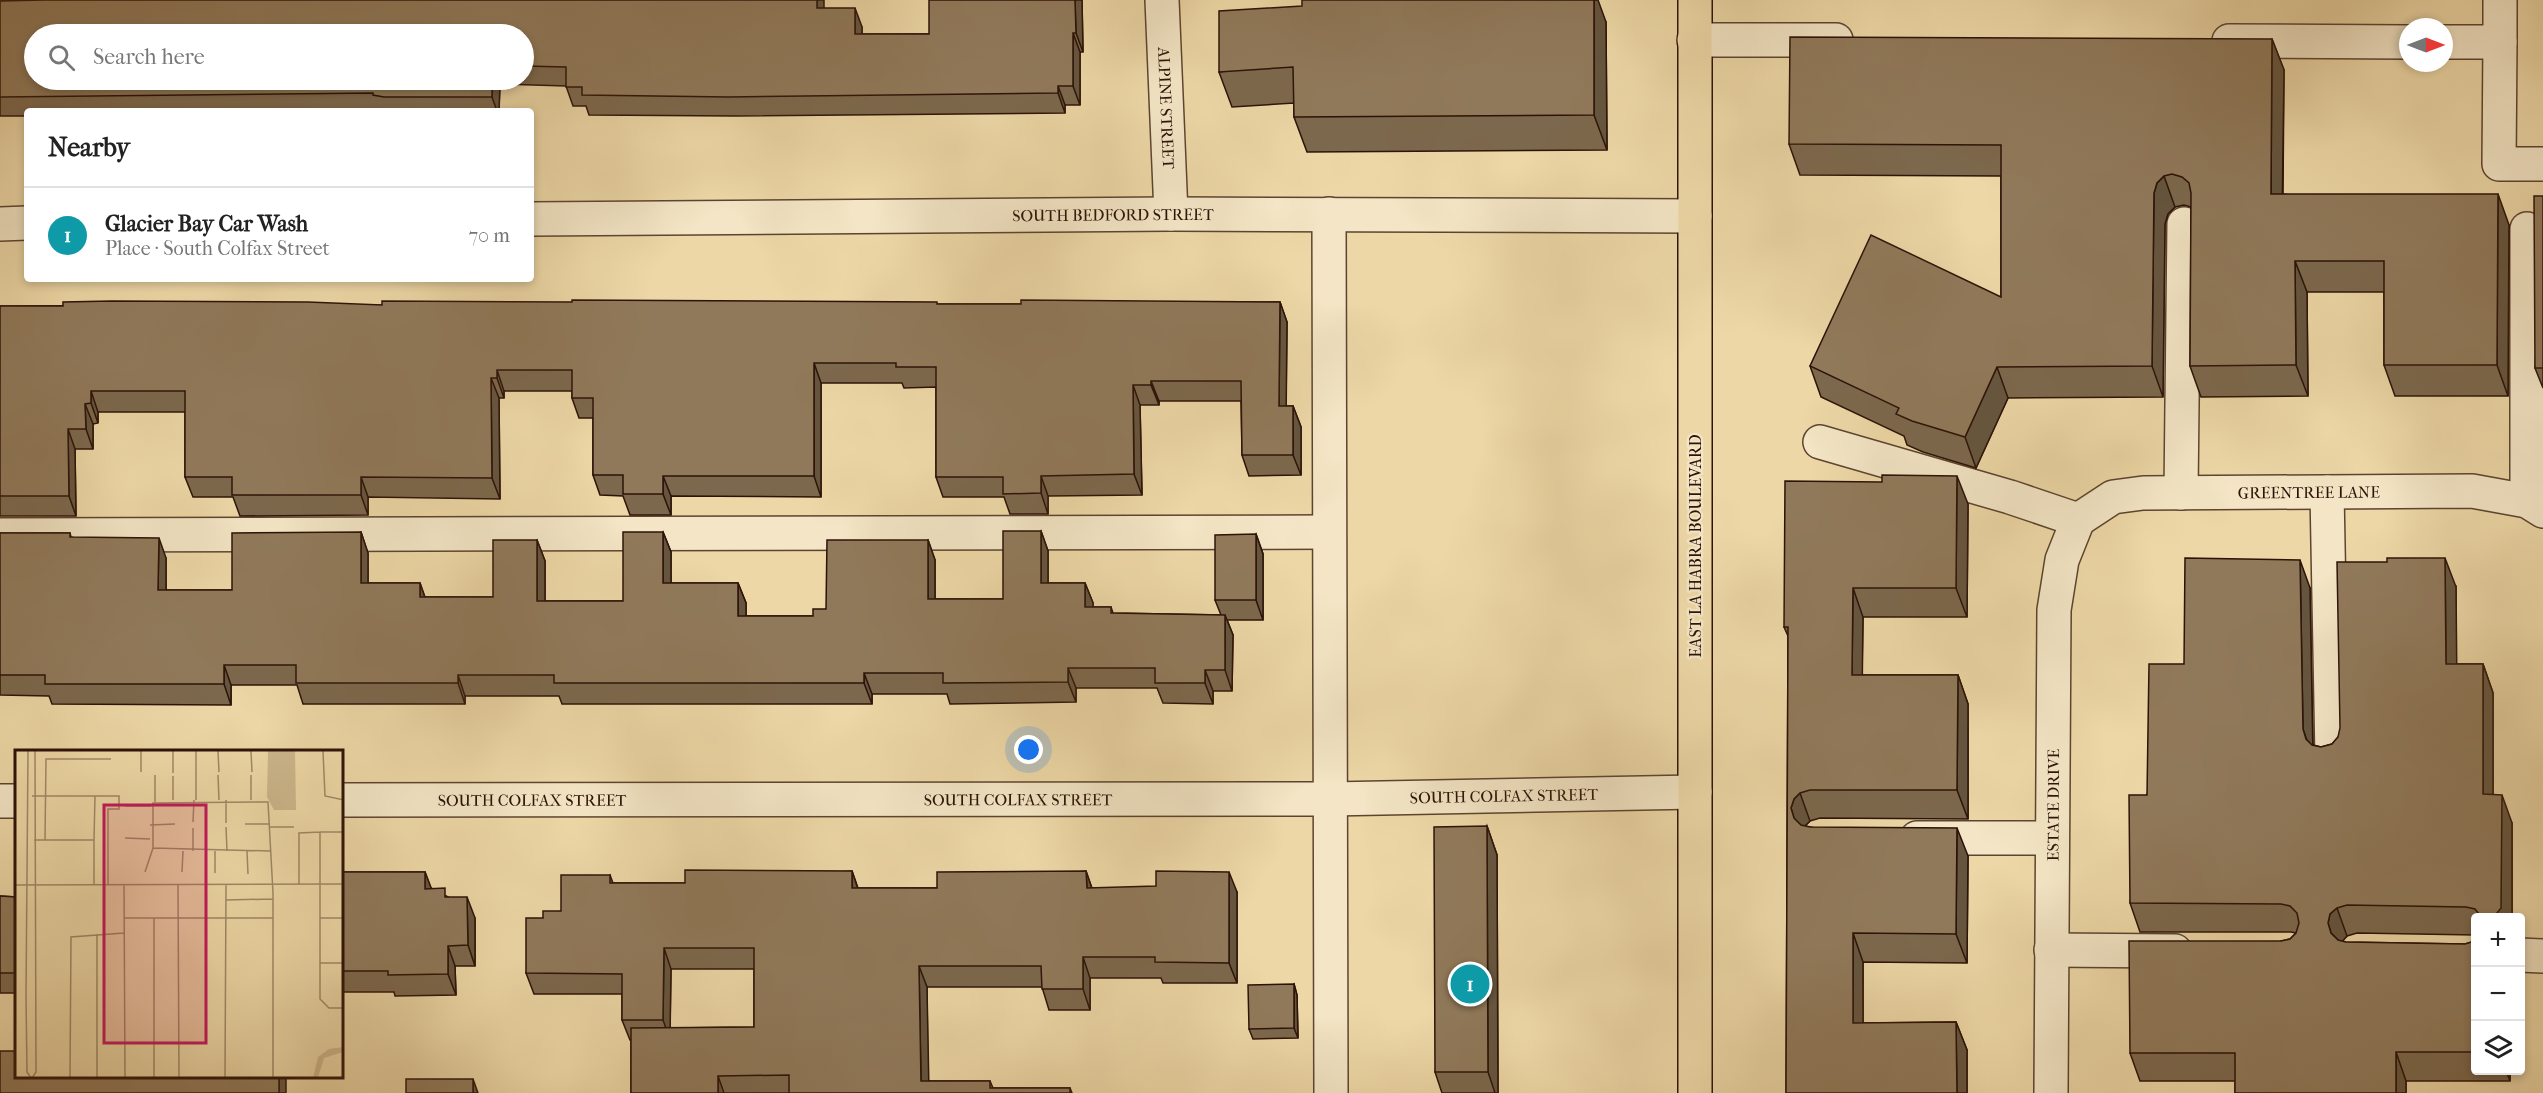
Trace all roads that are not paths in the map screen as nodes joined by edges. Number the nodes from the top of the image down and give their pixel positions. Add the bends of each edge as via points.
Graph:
1 (1162, 0) edge
2 (1695, 0) edge
3 (2500, 0) edge
4 (1694, 40) junction
5 (1860, 40) edge
6 (2194, 41) edge
7 (2399, 42) edge
8 (2453, 42) edge
9 (2500, 42) junction
10 (2543, 164) edge
11 (1171, 214) junction
12 (1329, 214) junction
13 (1695, 216) junction
14 (534, 219) edge
15 (24, 223) edge
16 (0, 224) edge
17 (2184, 224) dead end
18 (2527, 229) dead end
19 (1820, 442) dead end
20 (2327, 492) junction
21 (2181, 493) junction
22 (2535, 506) edge
23 (2078, 520) junction
24 (1329, 532) junction
25 (0, 535) edge
26 (2332, 758) edge
27 (1695, 792) junction
28 (1330, 799) junction
29 (344, 800) edge
30 (1889, 837) edge
31 (2052, 838) junction
32 (2051, 950) junction
33 (2207, 951) edge
34 (2525, 955) edge
35 (2543, 956) edge
36 (1331, 1093) edge
37 (1695, 1093) edge
38 (2051, 1093) edge

1 - 11 street, ALPINE STREET
2 - 4 main road, EAST LA HABRA BOULEVARD
3 - 9 street
4 - 5 street
4 - 13 main road, EAST LA HABRA BOULEVARD
6 - 7 street
8 - 9 street
9 - 10 street via 2499,165
11 - 12 street, SOUTH BEDFORD STREET
11 - 14 street, SOUTH BEDFORD STREET
12 - 13 street, SOUTH BEDFORD STREET
12 - 24 street
13 - 27 main road, EAST LA HABRA BOULEVARD
15 - 16 street
17 - 21 street
18 - 22 street
19 - 23 street
20 - 21 street, GREENTREE LANE
20 - 22 street, GREENTREE LANE via 2472,491
20 - 26 street
21 - 23 street, GREENTREE LANE via 2113,497
23 - 31 street, ESTATE DRIVE via 2062,560 2054,610
24 - 25 street
24 - 28 street
27 - 28 street, SOUTH COLFAX STREET
27 - 37 main road, EAST LA HABRA BOULEVARD
28 - 29 street, SOUTH COLFAX STREET
28 - 36 street
30 - 31 street
31 - 32 street, ESTATE DRIVE
32 - 33 street
32 - 38 street, ESTATE DRIVE
34 - 35 street

